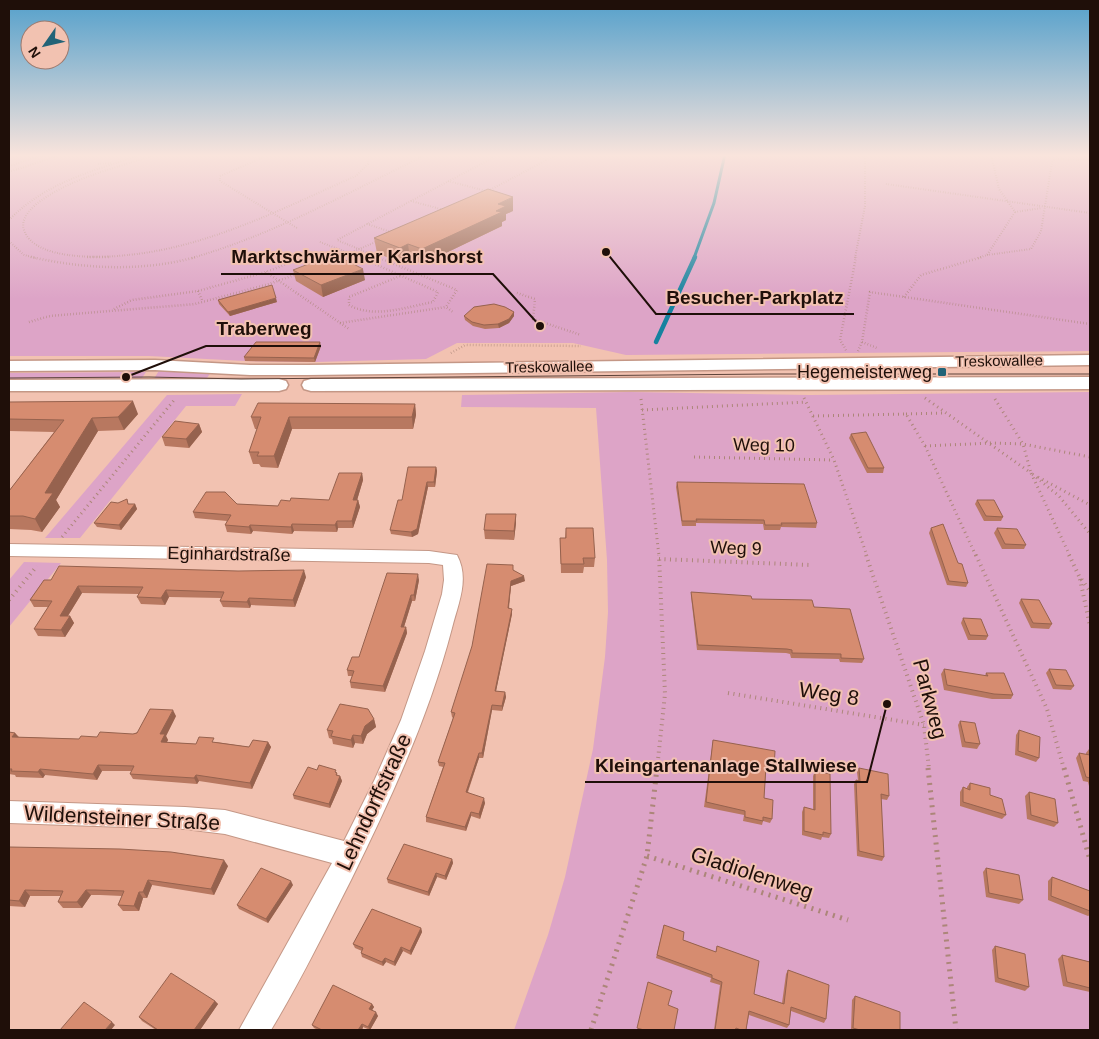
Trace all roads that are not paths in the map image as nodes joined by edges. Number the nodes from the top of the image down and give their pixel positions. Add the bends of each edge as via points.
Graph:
1 (1090, 360) edge
2 (9, 366) edge
3 (1090, 383) edge
4 (9, 386) edge
5 (9, 550) edge
6 (450, 560) joint
7 (9, 812) edge
8 (350, 855) junction
9 (254, 1030) edge

1 - 2 main road, Treskowallee via 278,370 155,365
3 - 4 main road, Treskowallee
5 - 6 street, Eginhardstraße via 429,557
6 - 8 street, Lehndorffstraße via 454,579 422,693 397,761
7 - 8 street, Wildensteiner Straße via 225,822
8 - 9 street, Lehndorffstraße via 279,990

